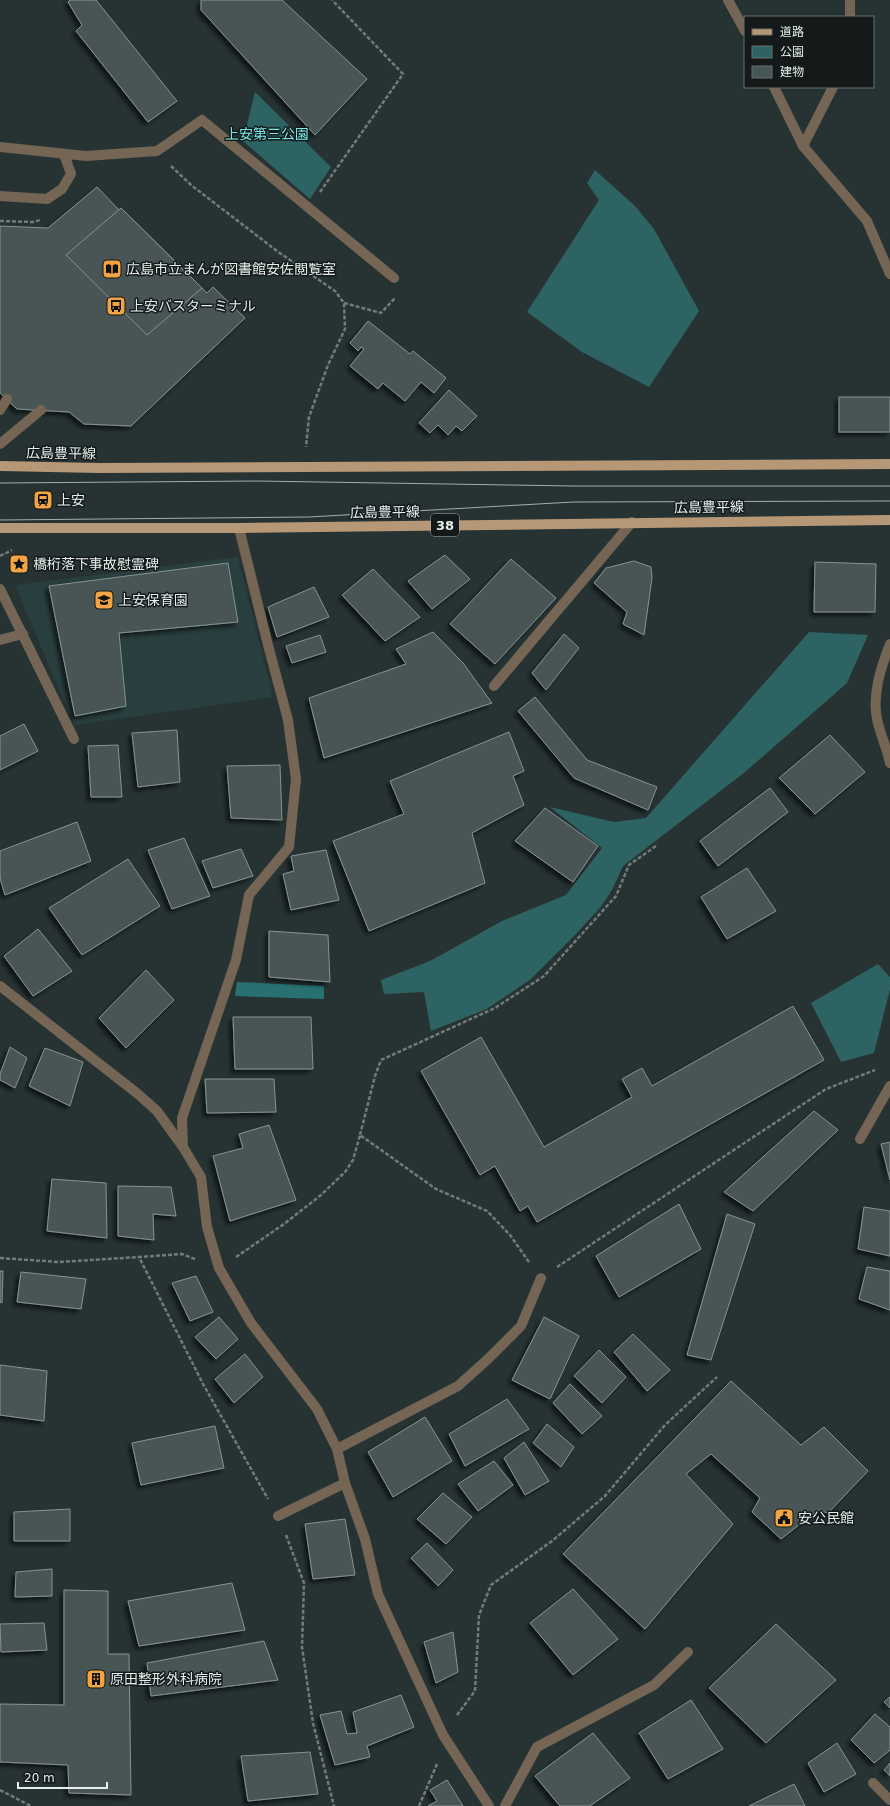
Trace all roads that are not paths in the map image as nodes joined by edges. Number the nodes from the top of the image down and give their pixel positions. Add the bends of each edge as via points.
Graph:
1 (728, 0) edge
2 (850, 0) edge
3 (850, 16) edge
4 (744, 29) edge
5 (774, 88) edge
6 (832, 88) edge
7 (803, 146) junction
8 (0, 147) edge
9 (64, 154) junction
10 (0, 196) edge
11 (890, 274) edge
12 (394, 278) road end
13 (7, 399) dead end
14 (0, 410) edge
15 (41, 410) dead end
16 (0, 444) edge
17 (890, 464) edge
18 (0, 466) edge
19 (890, 520) edge
20 (632, 522) junction
21 (0, 528) edge
22 (239, 528) junction
23 (0, 589) edge
24 (22, 634) junction
25 (0, 640) edge
26 (890, 644) edge
27 (494, 686) dead end
28 (74, 739) dead end
29 (890, 764) edge
30 (0, 986) edge
31 (890, 1086) edge
32 (860, 1138) dead end
33 (183, 1147) junction
34 (541, 1278) road end
35 (337, 1449) junction
36 (345, 1484) junction
37 (278, 1516) road end
38 (688, 1652) dead end
39 (874, 1783) dead end
40 (890, 1800) edge
41 (489, 1806) edge
42 (505, 1806) edge

1 - 4 street
2 - 3 street
5 - 7 street
6 - 7 street
7 - 11 street via 867,221
8 - 9 street
9 - 10 street via 71,174 62,189 47,199
9 - 12 street via 86,156 157,151 202,120
13 - 14 street
15 - 16 street
17 - 18 main road, 広島豊平線 via 91,468
19 - 20 main road, 広島豊平線 / 38
20 - 22 main road, 広島豊平線 / 38
20 - 27 street
21 - 22 main road, 広島豊平線 / 38
22 - 33 street via 288,720 296,779 289,847 249,896 236,960 182,1118
23 - 24 street
24 - 25 street
24 - 28 street
26 - 29 street via 876,692 877,719 888,749
30 - 33 street via 138,1094 157,1111
31 - 32 street
33 - 35 street via 201,1177 207,1227 219,1268 251,1323 317,1409
34 - 35 street via 521,1326 458,1386
35 - 36 street
36 - 37 street
36 - 41 street via 365,1539 378,1594 443,1735
38 - 42 street via 654,1685 537,1747
39 - 40 street

